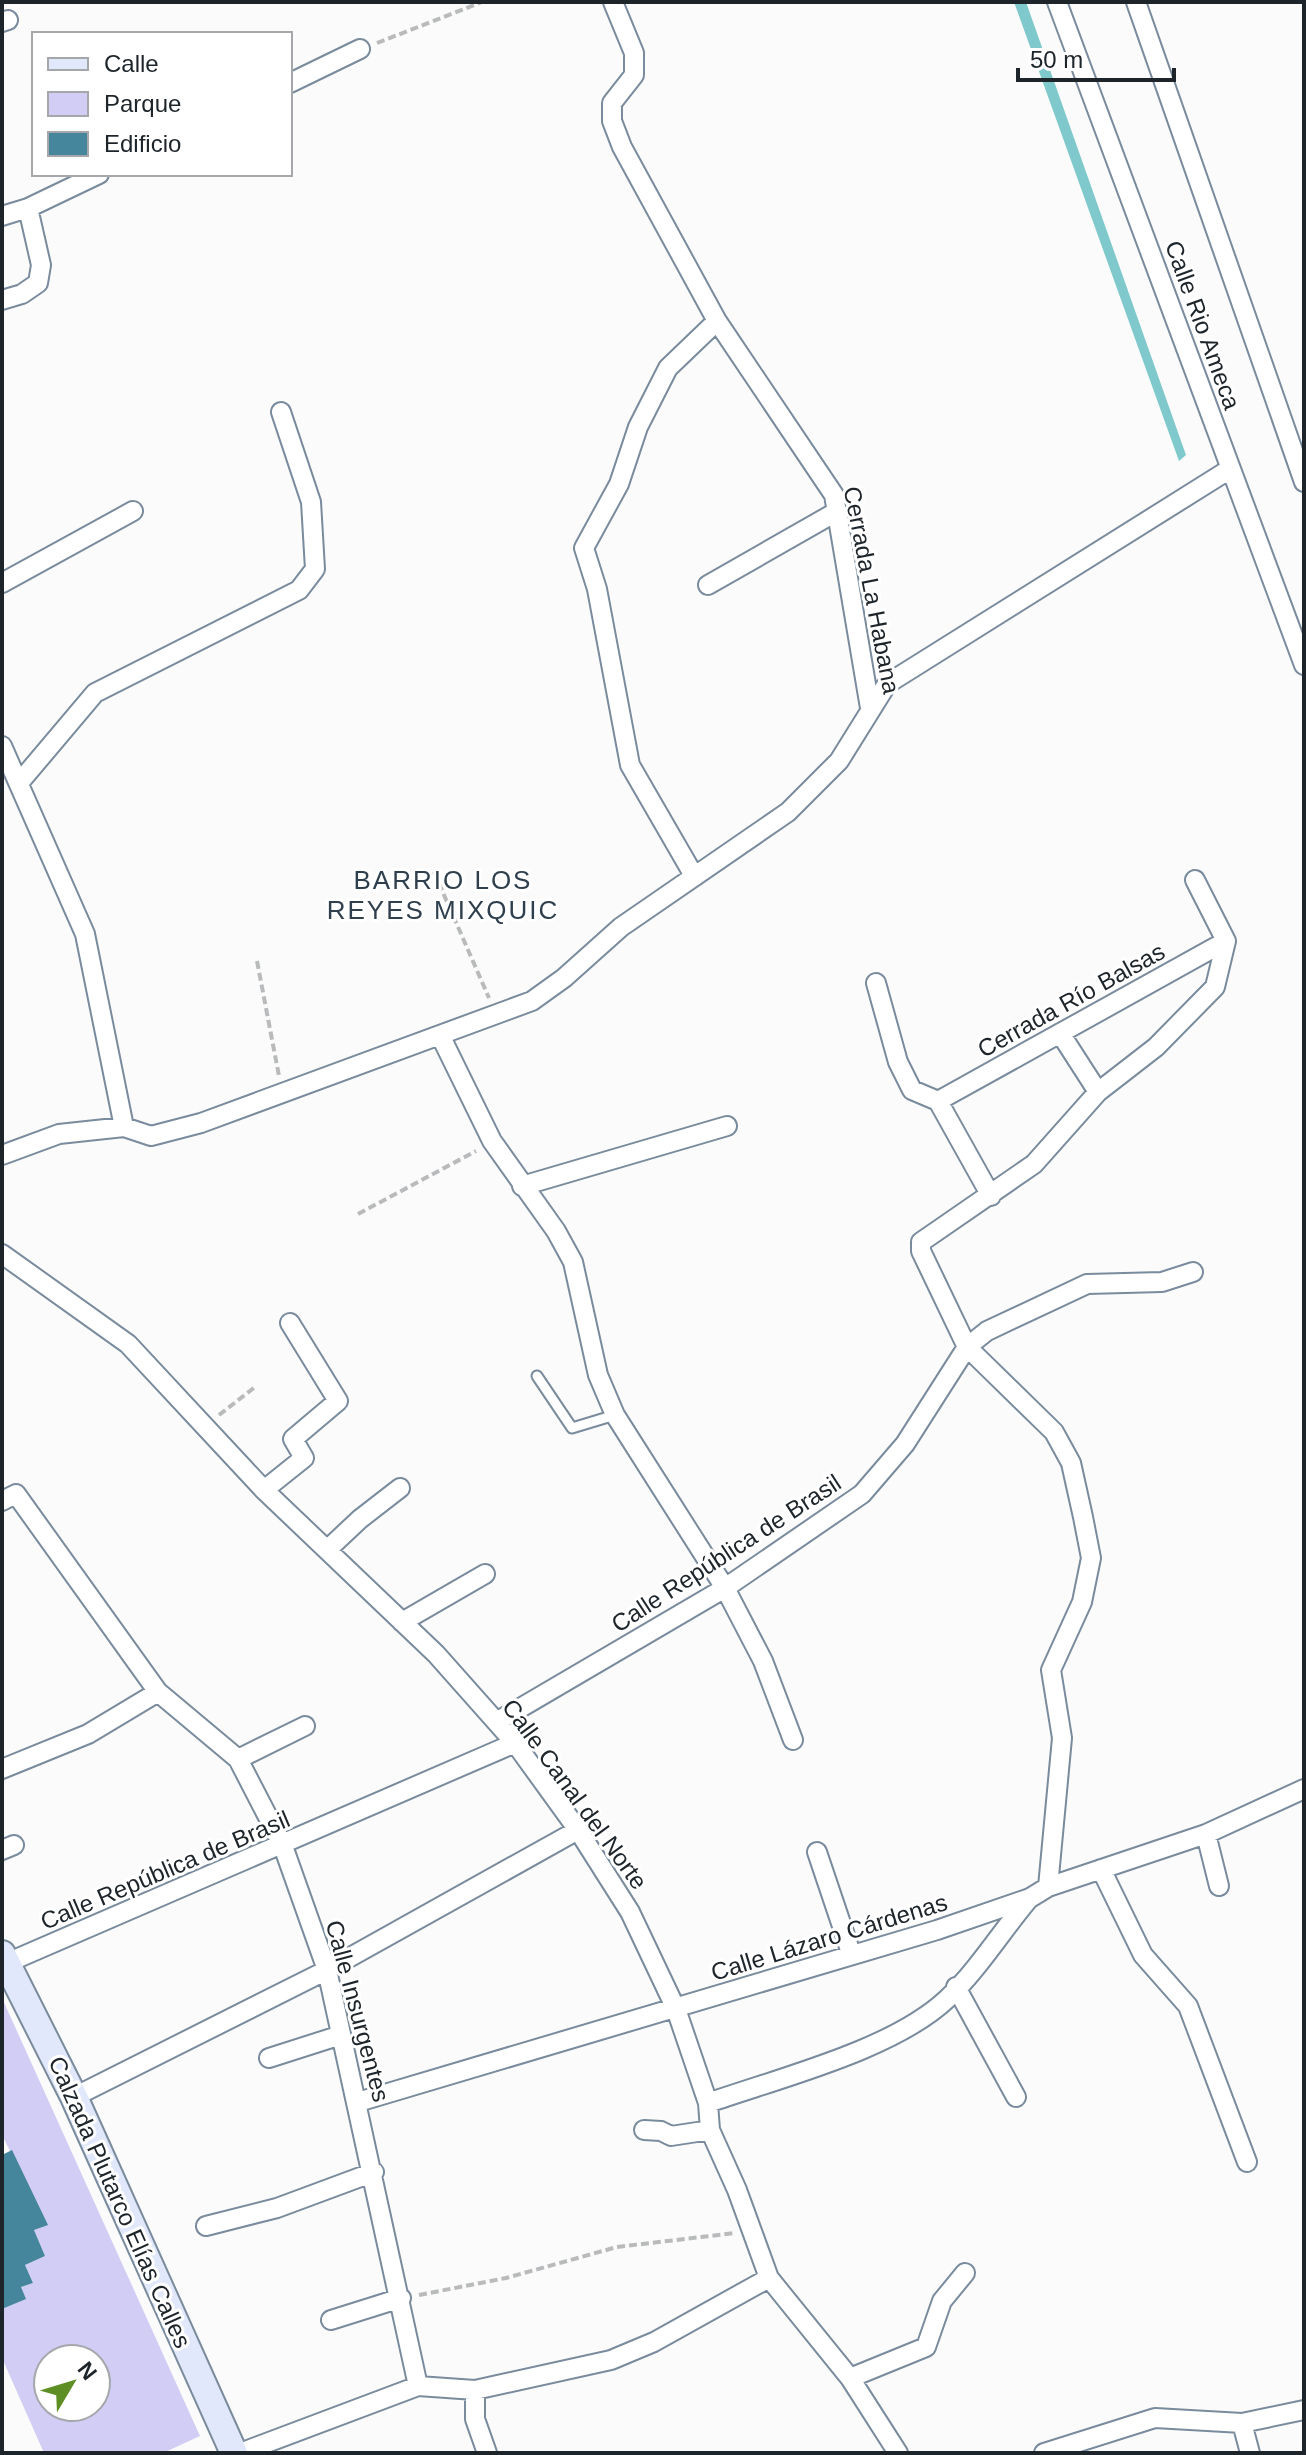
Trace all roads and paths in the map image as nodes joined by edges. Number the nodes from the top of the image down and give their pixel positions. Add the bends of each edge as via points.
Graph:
1 (482, 2) edge
2 (613, 2) edge
3 (1057, 2) edge
4 (1136, 2) edge
5 (360, 49) joint
6 (292, 82) edge
7 (95, 176) edge
8 (28, 208) junction
9 (2, 216) edge
10 (2, 300) edge
11 (717, 321) junction
12 (281, 412) dead end
13 (1230, 469) junction
14 (1304, 482) edge
15 (133, 511) dead end
16 (836, 512) junction
17 (2, 583) edge
18 (708, 585) dead end
19 (1304, 665) edge
20 (870, 708) junction
21 (2, 746) edge
22 (19, 783) junction
23 (434, 872) dead end
24 (693, 874) junction
25 (1195, 880) dead end
26 (1226, 941) junction
27 (257, 961) dead end
28 (876, 983) dead end
29 (496, 1015) junction
30 (1060, 1033) junction
31 (441, 1037) junction
32 (1098, 1092) junction
33 (282, 1094) junction
34 (938, 1101) junction
35 (727, 1126) dead end
36 (124, 1127) junction
37 (492, 1141) junction
38 (2, 1155) edge
39 (522, 1186) junction
40 (991, 1196) junction
41 (358, 1214) dead end
42 (2, 1254) edge
43 (1193, 1272) dead end
44 (290, 1323) dead end
45 (967, 1347) junction
46 (537, 1376) dead end
47 (255, 1387) dead end
48 (615, 1415) junction
49 (206, 1425) junction
50 (400, 1488) dead end
51 (264, 1490) junction
52 (9, 1497) edge
53 (327, 1550) junction
54 (485, 1574) dead end
55 (725, 1588) junction
56 (402, 1622) junction
57 (158, 1692) junction
58 (498, 1721) junction
59 (305, 1726) dead end
60 (793, 1740) dead end
61 (515, 1743) junction
62 (238, 1759) junction
63 (2, 1769) edge
64 (1304, 1789) edge
65 (578, 1830) junction
66 (1206, 1834) junction
67 (283, 1846) junction
68 (817, 1852) dead end
69 (1101, 1869) junction
70 (1219, 1886) dead end
71 (1048, 1887) junction
72 (1030, 1898) junction
73 (851, 1953) junction
74 (6, 1958) edge
75 (327, 1970) junction
76 (956, 1987) junction
77 (676, 2009) junction
78 (341, 2035) junction
79 (269, 2058) dead end
80 (74, 2097) junction
81 (1016, 2097) dead end
82 (358, 2102) junction
83 (708, 2103) junction
84 (644, 2130) dead end
85 (710, 2130) junction
86 (1247, 2162) dead end
87 (374, 2172) junction
88 (206, 2226) dead end
89 (751, 2231) junction
90 (965, 2273) dead end
91 (769, 2278) junction
92 (401, 2298) junction
93 (331, 2320) dead end
94 (850, 2378) junction
95 (418, 2386) junction
96 (475, 2390) junction
97 (1304, 2410) edge
98 (1242, 2423) junction
99 (234, 2453) edge
100 (240, 2453) edge
101 (487, 2453) edge
102 (898, 2453) edge
103 (1044, 2453) edge
104 (1250, 2453) edge

1 - 5 path
2 - 11 street, Cerrada La Habana via 634,53 634,75 612,103 612,121
3 - 13 street, Calle Rio Ameca
4 - 14 street, Calle Rio Ameca
5 - 6 street
7 - 8 street
8 - 9 street
8 - 10 street via 41,265 38,283
11 - 16 street, Cerrada La Habana via 827,480
11 - 24 street via 668,368 638,427 619,484 584,548 597,589 630,765
12 - 22 street via 311,502 315,569 299,590 95,693
13 - 19 street, Calle Rio Ameca
13 - 20 street via 887,684
15 - 17 street
16 - 18 street
16 - 20 street, Cerrada La Habana
20 - 24 street, Cerrada La Habana via 839,761 788,812
21 - 22 street
22 - 36 street via 85,934
23 - 29 path
24 - 29 street, Cerrada La Habana via 543,994
25 - 26 street
26 - 30 street, Cerrada Río Balsas
26 - 32 street via 1215,987 1156,1047
27 - 33 path
28 - 34 street via 898,1062 912,1090
29 - 31 street, Cerrada La Habana
30 - 32 street
30 - 34 street, Cerrada Río Balsas
31 - 33 street, Cerrada La Habana
31 - 37 street
32 - 40 street via 1034,1164
33 - 36 street, Cerrada La Habana via 151,1136
34 - 40 street
35 - 39 street
36 - 38 street, Cerrada La Habana via 59,1134
37 - 39 street
37 - 41 path
39 - 48 street via 573,1262 598,1375
40 - 45 street via 921,1242
42 - 49 street, Calle Canal del Norte via 128,1344
43 - 45 street, Calle República de Brasil via 1162,1282 1087,1284 987,1331
44 - 51 street via 338,1401 293,1439 304,1458
45 - 55 street, Calle República de Brasil via 905,1444 862,1494
45 - 71 street via 1054,1432 1071,1463 1091,1558 1082,1602 1051,1670 1062,1738
46 - 48 lane via 572,1428
47 - 49 path
48 - 55 street
49 - 51 street, Calle Canal del Norte
50 - 53 street
51 - 53 street, Calle Canal del Norte
52 - 57 street, Calle Insurgentes
53 - 56 street, Calle Canal del Norte
54 - 56 street
55 - 58 street, Calle República de Brasil
55 - 60 street via 763,1661
56 - 58 street, Calle Canal del Norte
57 - 62 street, Calle Insurgentes
57 - 63 street via 88,1734
58 - 61 street, Calle Canal del Norte
59 - 62 street
61 - 65 street, Calle Canal del Norte
61 - 67 street, Calle República de Brasil
62 - 67 street, Calle Insurgentes
64 - 66 street, Calle Lázaro Cárdenas
65 - 75 street
65 - 77 street, Calle Canal del Norte via 630,1912
66 - 69 street, Calle Lázaro Cárdenas
66 - 70 street
67 - 74 street, Calle República de Brasil
67 - 75 street, Calle Insurgentes
68 - 73 street
69 - 71 street, Calle Lázaro Cárdenas
69 - 86 street via 1143,1955 1188,2006
71 - 72 street, Calle Lázaro Cárdenas
72 - 73 street, Calle Lázaro Cárdenas
72 - 76 street
73 - 77 street, Calle Lázaro Cárdenas
74 - 80 main road, Calzada Plutarco Elías Calles
75 - 78 street, Calle Insurgentes
75 - 80 street
76 - 81 street
76 - 83 street via 931,2011 877,2041
77 - 82 street, Calle Lázaro Cárdenas
77 - 83 street, Calle Canal del Norte
78 - 79 street
78 - 82 street, Calle Insurgentes
80 - 99 main road, Calzada Plutarco Elías Calles
82 - 87 street, Calle Insurgentes
83 - 85 street, Calle Canal del Norte
84 - 85 street via 671,2136
85 - 89 street, Calle Canal del Norte
87 - 88 street via 277,2208
87 - 92 street, Calle Insurgentes
89 - 91 street, Calle Canal del Norte
89 - 92 path via 617,2247 476,2285
90 - 94 street via 942,2301 926,2347
91 - 94 street, Calle Canal del Norte
91 - 96 street via 611,2360
92 - 93 street
92 - 95 street, Calle Insurgentes
94 - 102 street, Calle Canal del Norte
95 - 96 street
95 - 100 street
96 - 101 street via 475,2419
97 - 98 street
98 - 103 street via 1155,2418
98 - 104 street

